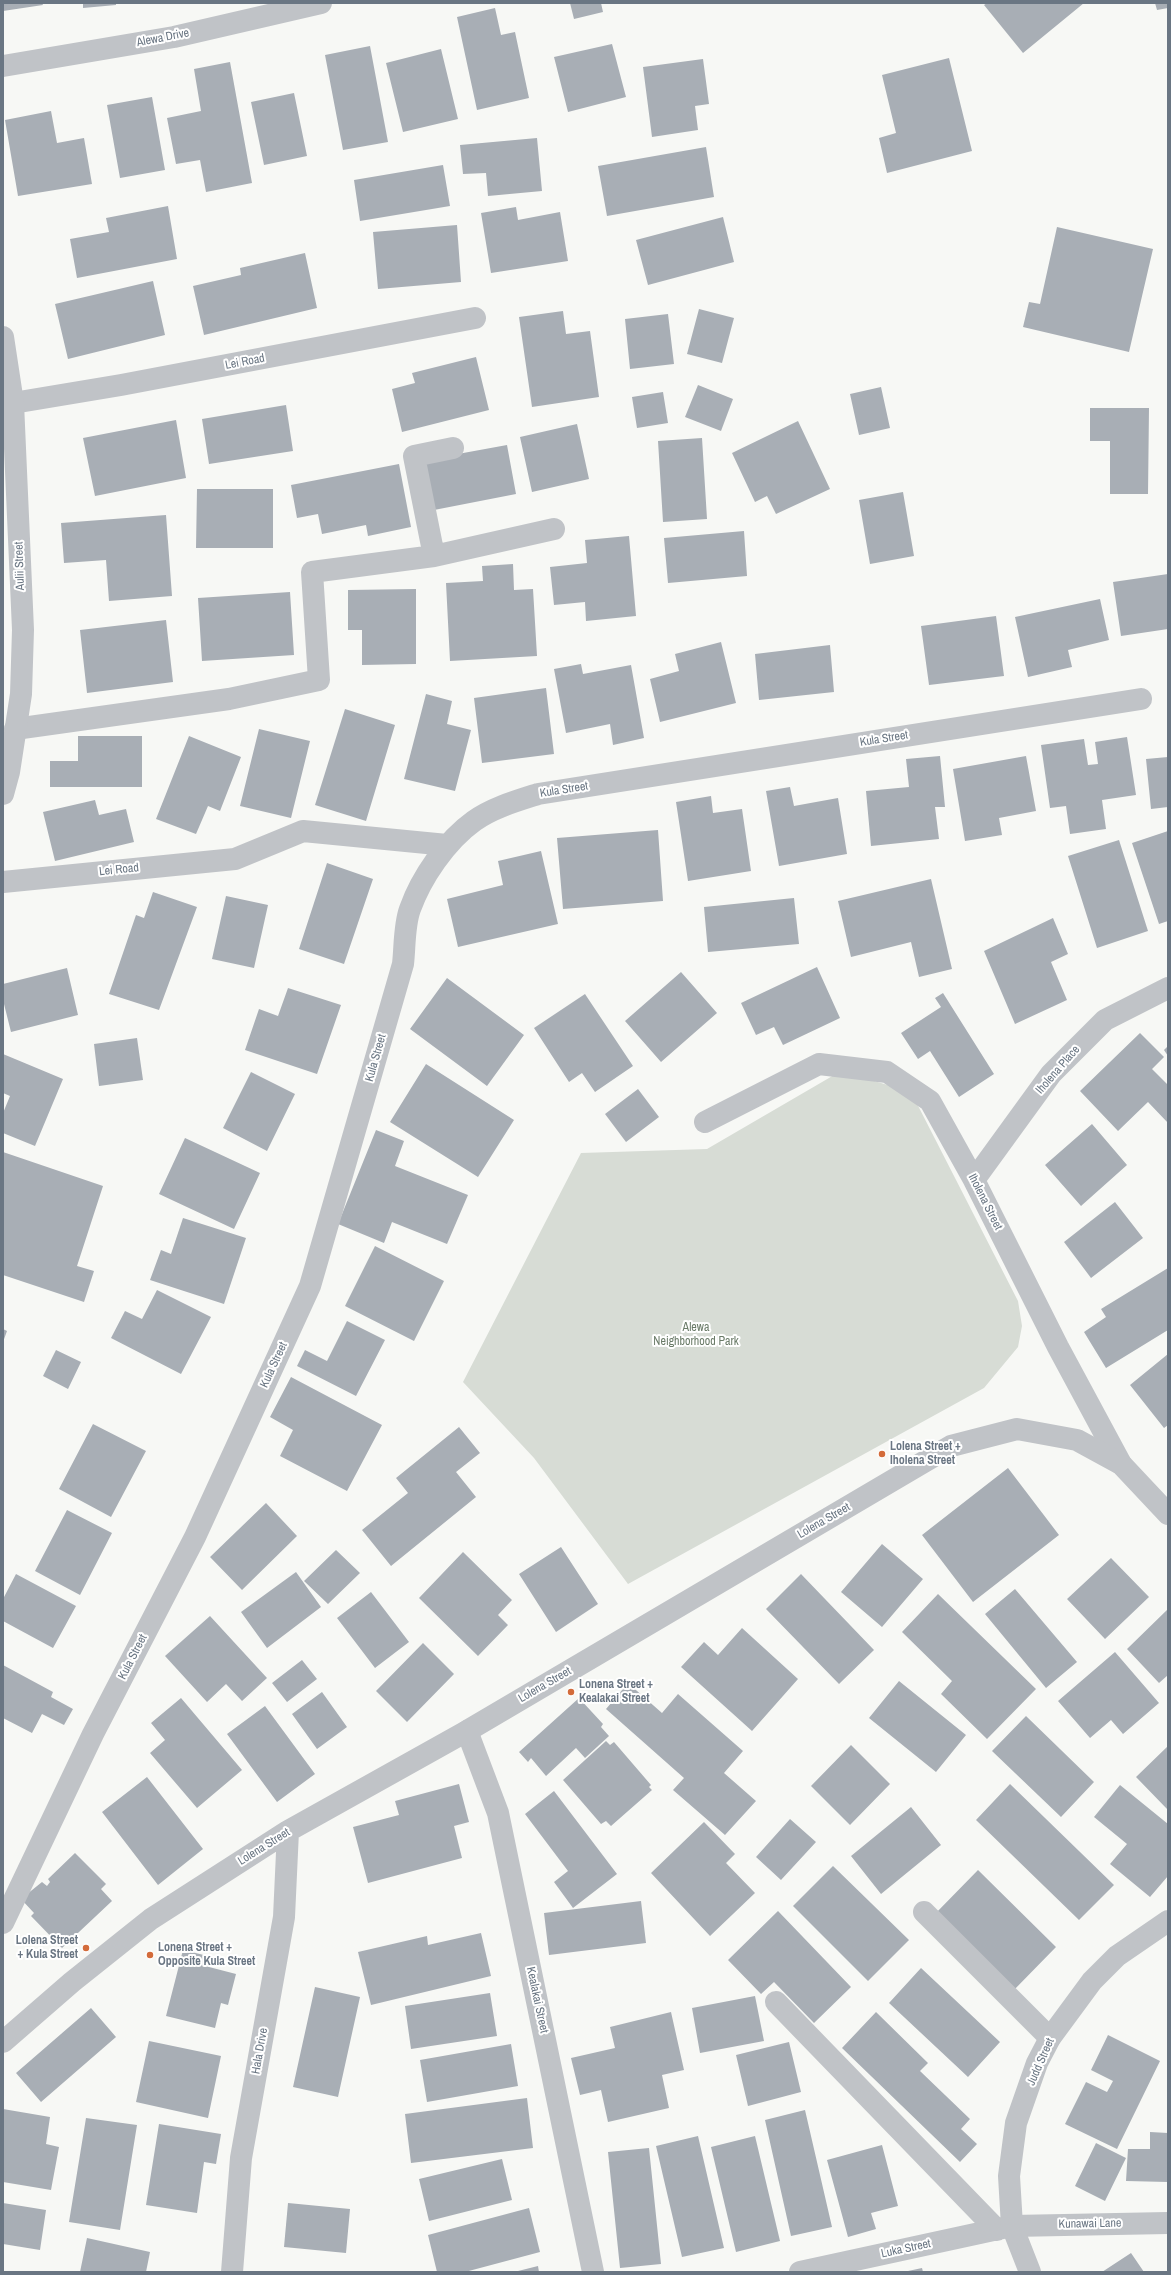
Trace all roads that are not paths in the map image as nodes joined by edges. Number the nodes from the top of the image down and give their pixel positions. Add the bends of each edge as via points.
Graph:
1 (321, 3) edge
2 (3, 66) edge
3 (475, 318) dead end
4 (3, 337) edge
5 (13, 403) junction
6 (453, 448) dead end
7 (554, 529) dead end
8 (434, 556) junction
9 (1141, 699) dead end
10 (15, 729) junction
11 (3, 794) edge
12 (447, 845) junction
13 (3, 882) edge
14 (1168, 988) edge
15 (705, 1122) dead end
16 (974, 1180) junction
17 (1121, 1464) junction
18 (1168, 1514) edge
19 (467, 1731) junction
20 (288, 1831) junction
21 (924, 1912) dead end
22 (1168, 1921) edge
23 (3, 1923) edge
24 (776, 2002) dead end
25 (1050, 2038) junction
26 (3, 2042) edge
27 (1168, 2223) edge
28 (1005, 2228) junction
29 (232, 2272) edge
30 (593, 2272) edge
31 (800, 2272) edge
32 (1030, 2272) edge

1 - 2 street, Alewa Drive via 174,37
3 - 5 street, Lei Road via 122,385
4 - 5 street, Aulii Street
5 - 10 street, Aulii Street via 23,630 22,694
6 - 8 street via 414,456
7 - 8 street
8 - 10 street via 312,572 319,680 229,699
9 - 12 street, Kula Street via 538,794 508,803 474,821
10 - 11 street, Aulii Street
12 - 13 street, Lei Road via 303,832 235,859
12 - 23 street, Kula Street via 428,873 409,910 403,964 310,1286 195,1537 93,1734
14 - 16 street, Iholena Place via 1105,1020 1051,1074
15 - 16 street, Iholena Street via 819,1064 887,1072 930,1101
16 - 17 street, Iholena Street via 1058,1347
17 - 18 street, Iholena Street
17 - 19 street, Lolena Street via 1077,1440 1017,1429 951,1446
19 - 20 street, Lolena Street
19 - 30 street, Kealakai Street via 498,1814
20 - 26 street, Lolena Street via 151,1919 72,1982
20 - 29 street, Hala Drive via 284,1916 241,2158
21 - 25 street
22 - 25 street, Judd Street via 1117,1956 1092,1981
24 - 28 street
25 - 28 street, Judd Street via 1037,2064 1016,2123
27 - 28 street, Kunawai Lane
28 - 31 street, Luka Street
28 - 32 street

